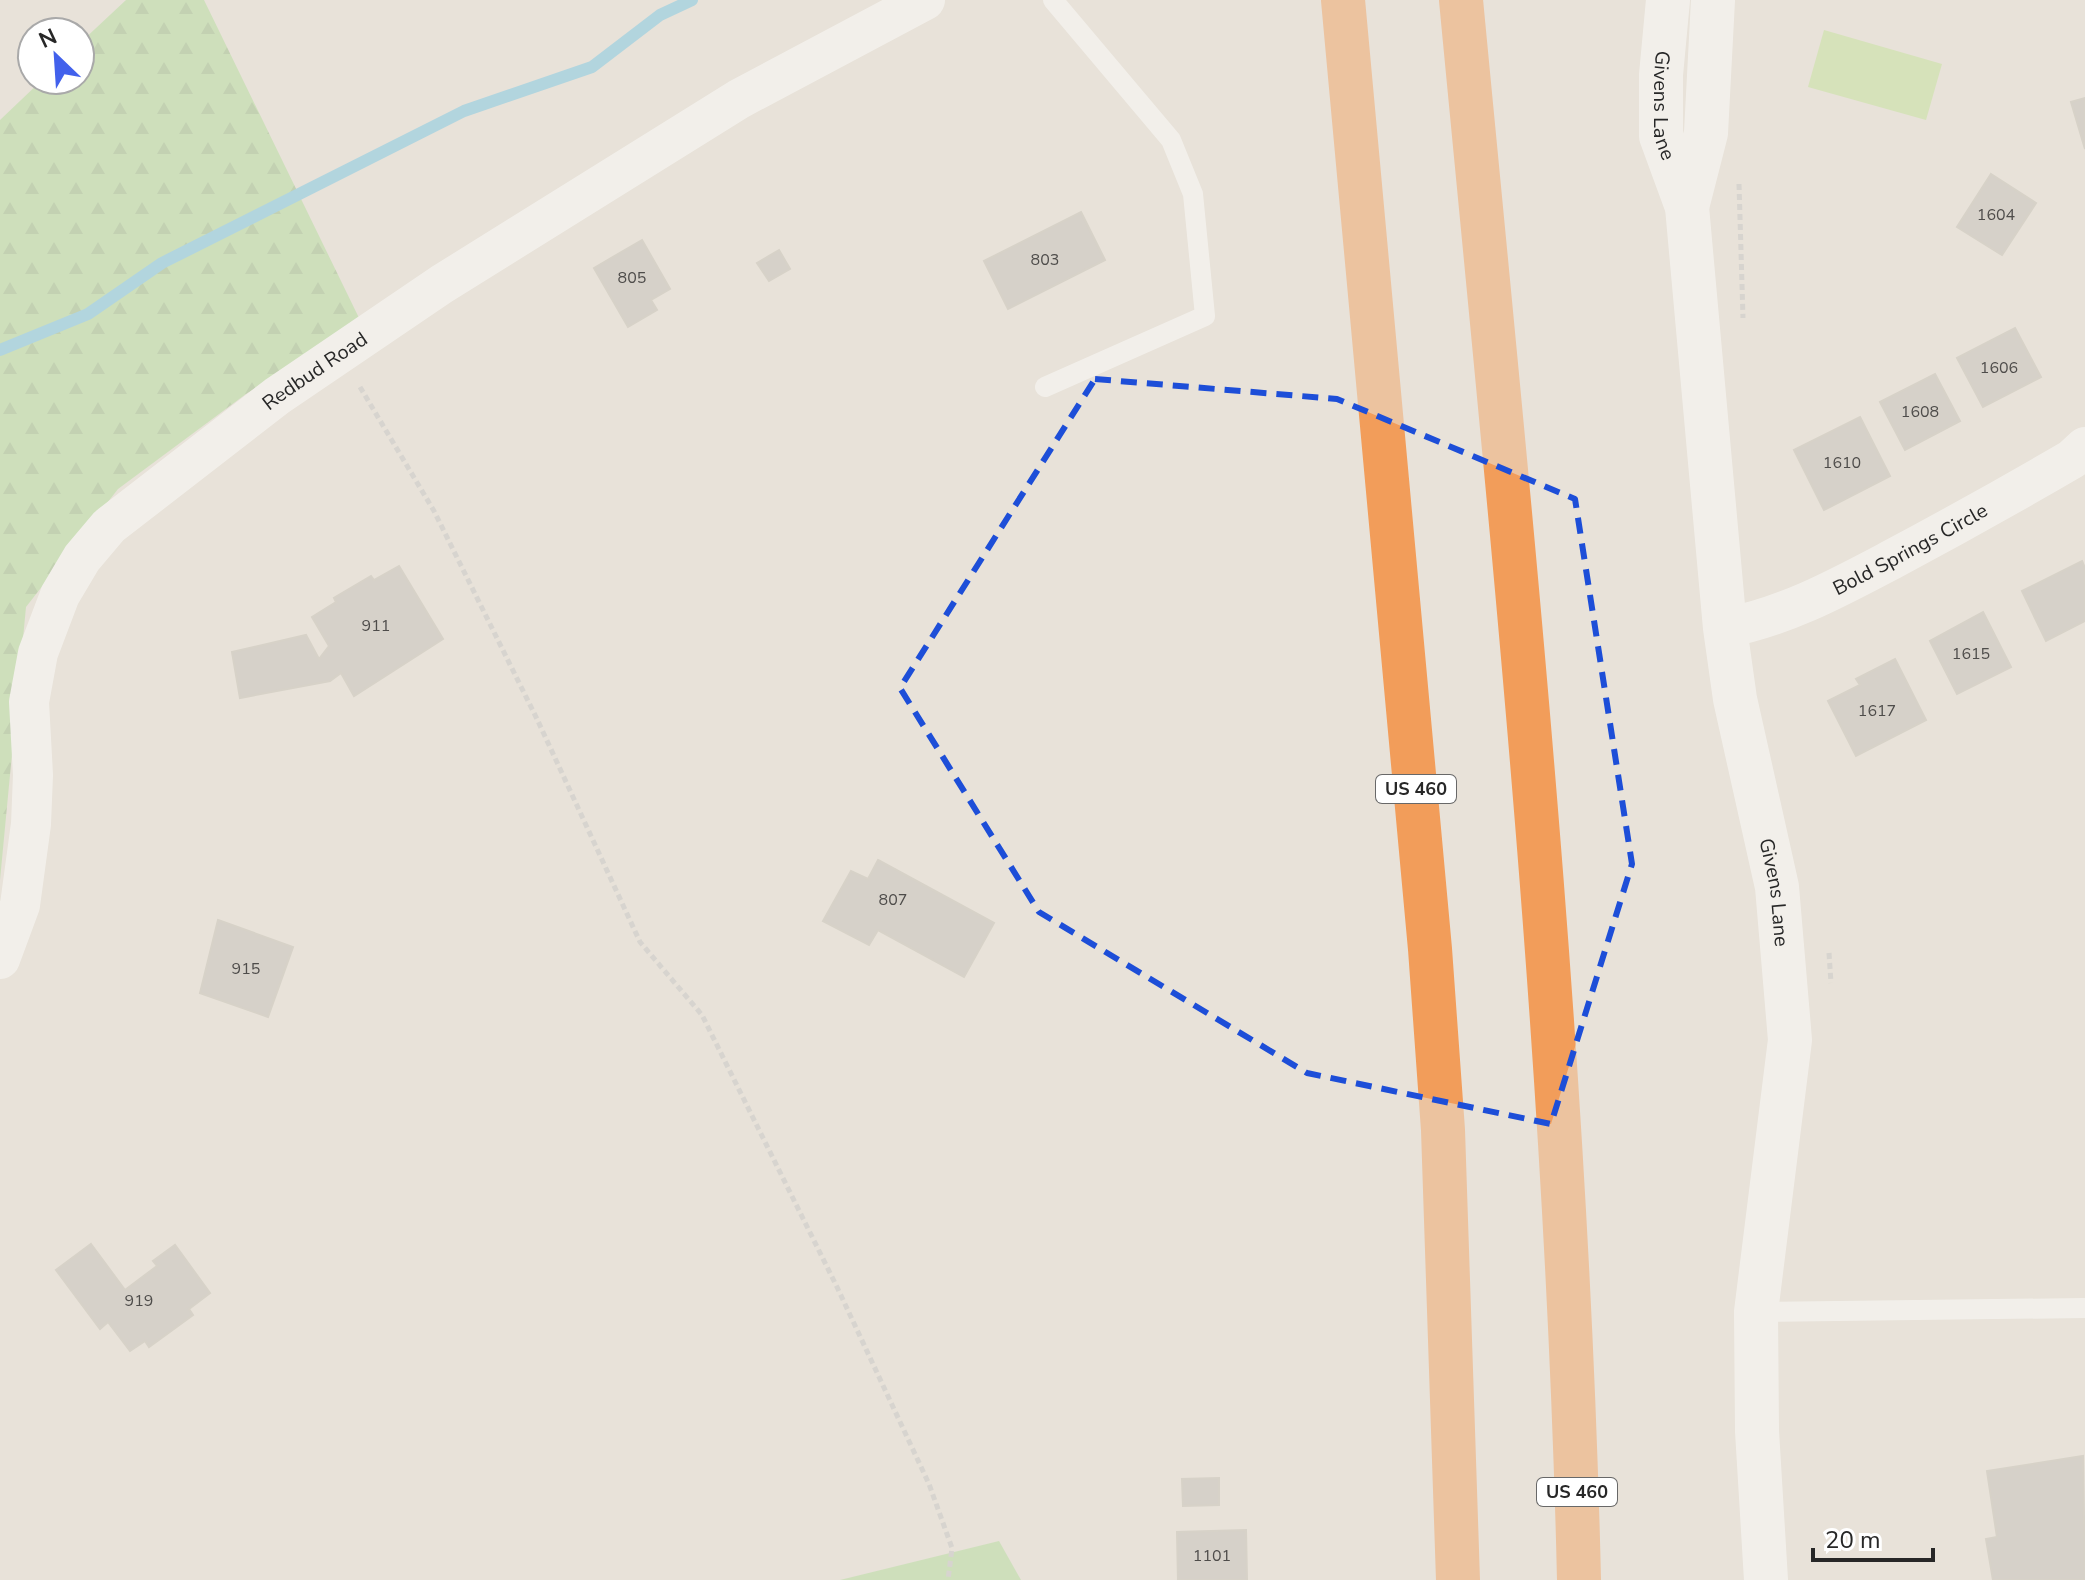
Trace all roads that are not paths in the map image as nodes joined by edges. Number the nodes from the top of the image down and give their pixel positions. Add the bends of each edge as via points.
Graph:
1 (925, 0) edge
2 (1053, 0) edge
3 (1343, 0) edge
4 (1461, 0) edge
5 (1668, 0) edge
6 (1713, 0) edge
7 (1687, 207) junction
8 (1045, 387) dead end
9 (2085, 447) edge
10 (1725, 628) junction
11 (0, 959) edge
12 (2085, 1308) edge
13 (1756, 1312) junction
14 (1458, 1580) edge
15 (1579, 1580) edge
16 (1766, 1580) edge

1 - 11 street, Redbud Road via 739,99 442,284 125,512 95,542 60,595 38,653 32,683 31,824 20,905
2 - 8 lane via 1171,140 1193,194 1205,316
3 - 14 highway, US 460 via 1442,1115
4 - 15 highway, US 460 via 1560,1124
5 - 7 street, Givens Lane via 1661,136
6 - 7 street, Givens Lane via 1706,133
7 - 10 street, Givens Lane
9 - 10 street, Bold Springs Circle via 1978,513 1834,590 1765,620
10 - 13 street, Givens Lane via 1735,699 1777,887 1790,1040
12 - 13 lane
13 - 16 street, Givens Lane

